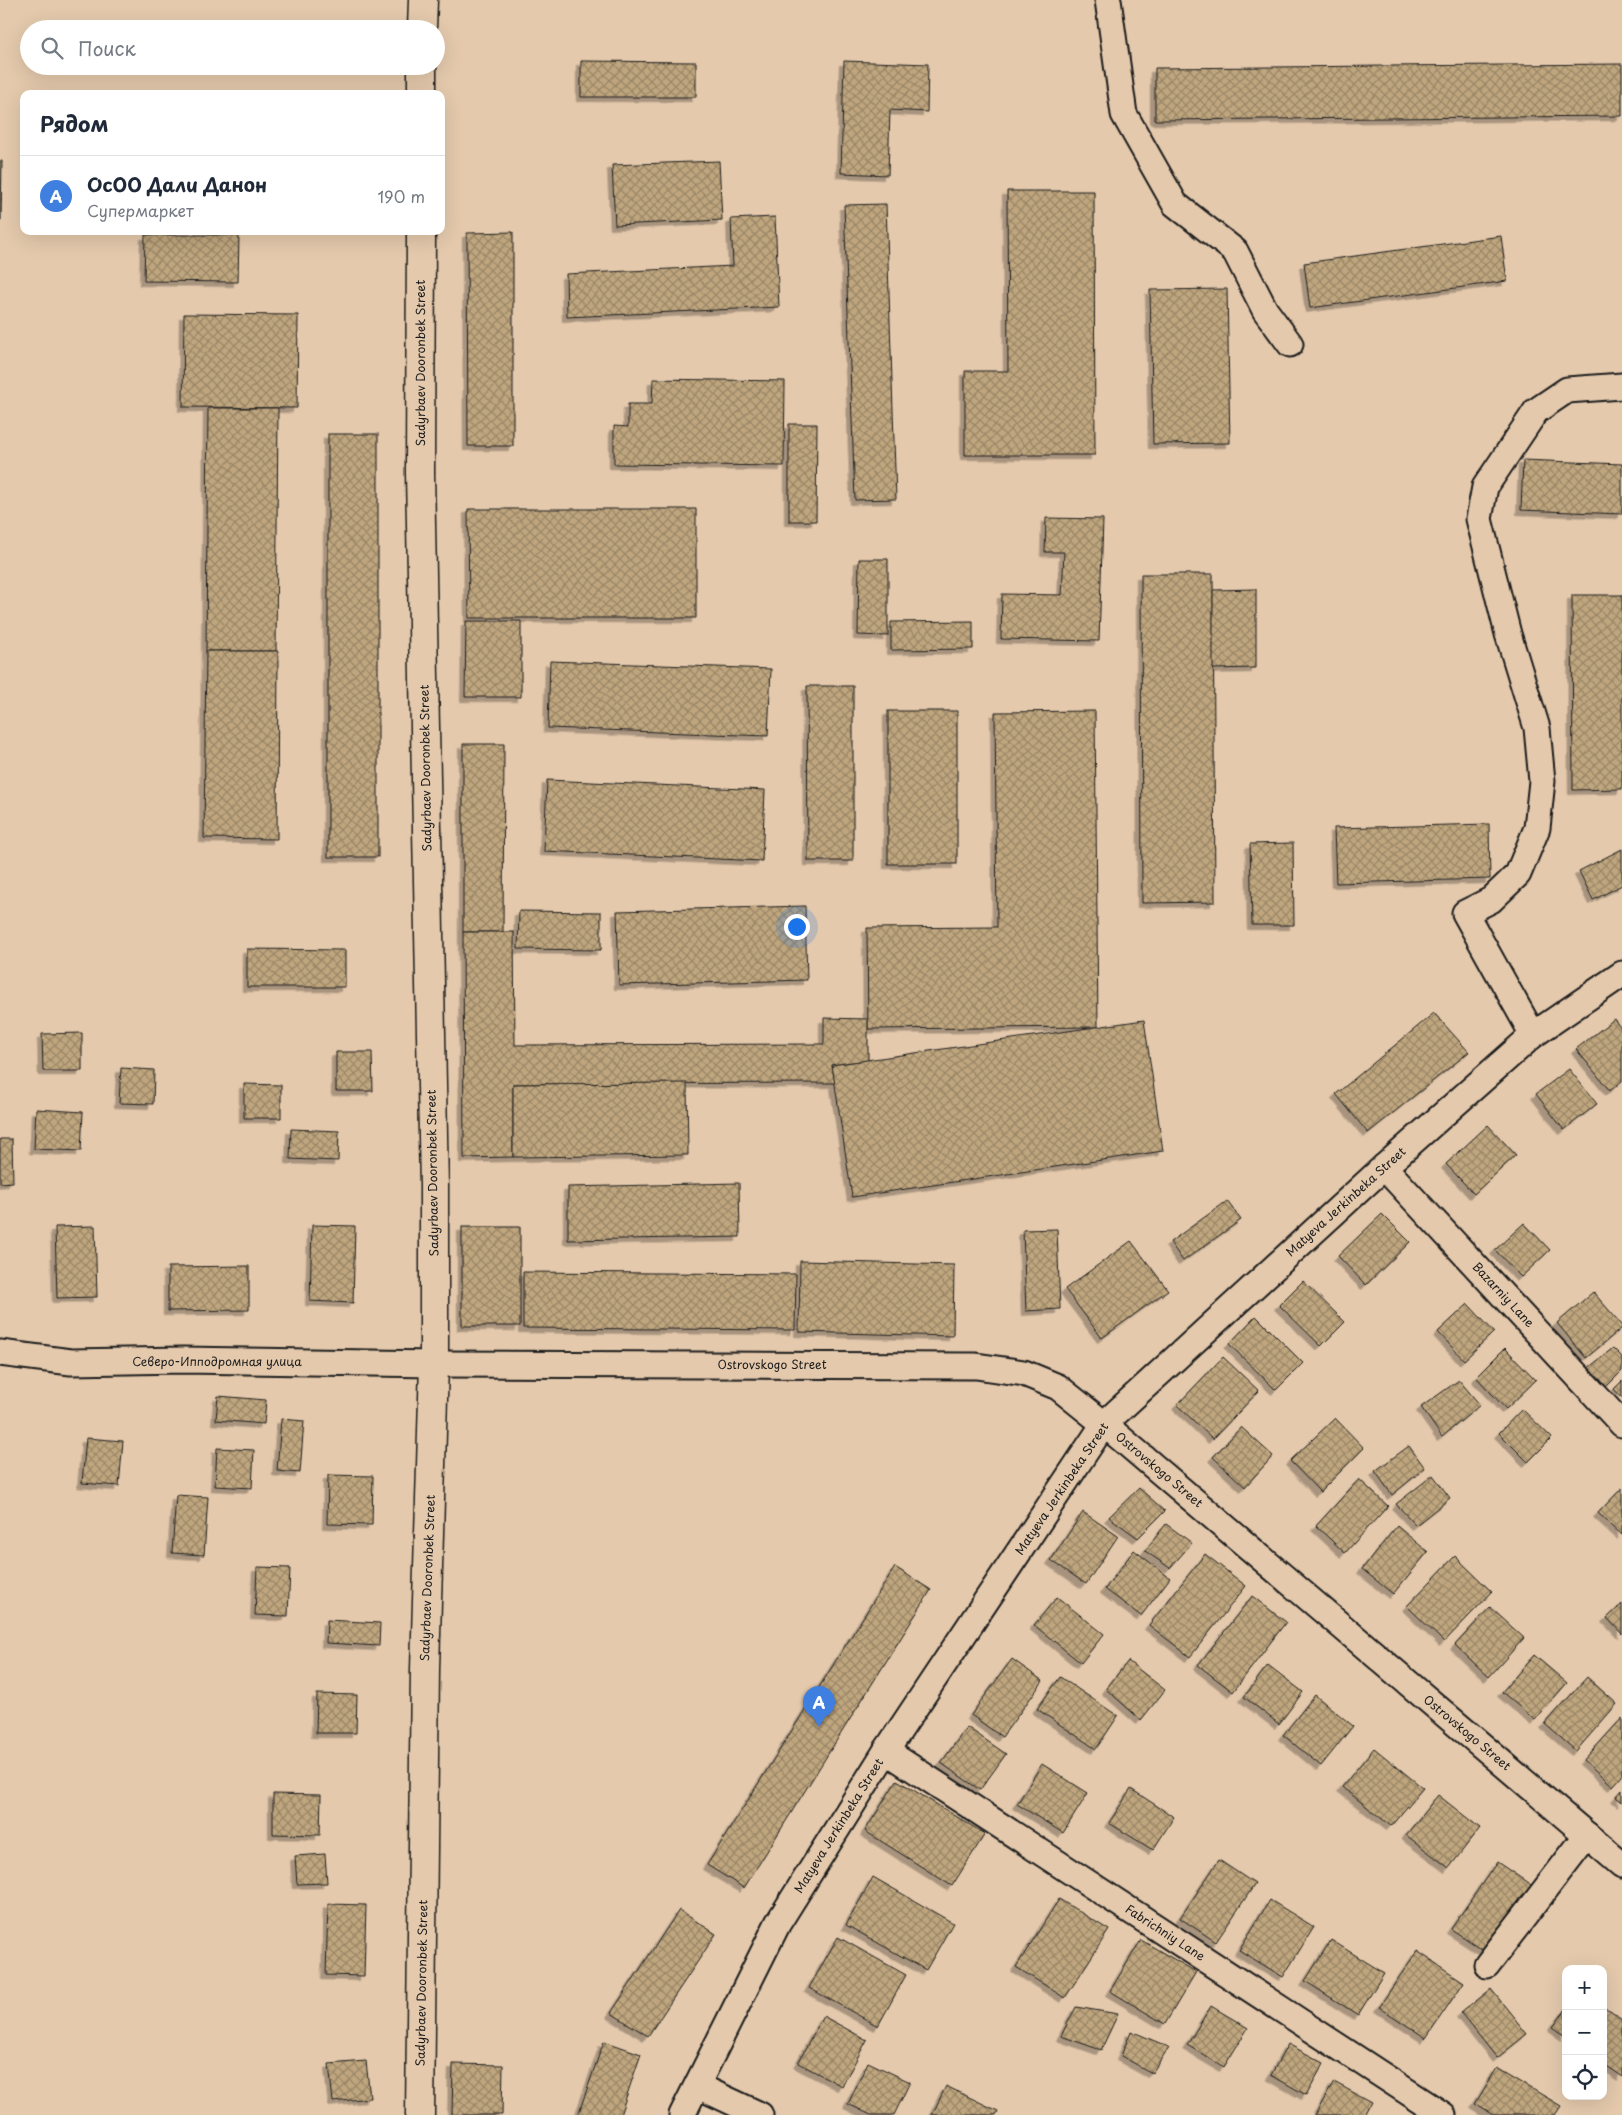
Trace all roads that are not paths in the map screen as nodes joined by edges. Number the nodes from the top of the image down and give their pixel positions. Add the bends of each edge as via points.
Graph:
1 (423, 0) edge
2 (1108, 0) edge
3 (422, 20) edge
4 (422, 75) edge
5 (422, 90) edge
6 (421, 235) edge
7 (1290, 344) dead end
8 (1622, 386) edge
9 (1622, 974) edge
10 (1533, 1035) junction
11 (1384, 1167) junction
12 (0, 1353) edge
13 (434, 1364) junction
14 (1104, 1424) junction
15 (1622, 1424) edge
16 (886, 1751) junction
17 (1587, 1835) junction
18 (1622, 1865) edge
19 (1487, 1965) dead end
20 (698, 2086) junction
21 (420, 2115) edge
22 (682, 2115) edge
23 (760, 2115) edge
24 (1443, 2115) edge

1 - 3 main road
2 - 7 street via 1124,114 1174,204 1235,251 1265,310
4 - 5 main road
6 - 13 main road, Sadyrbaev Dooronbek Street via 420,473 434,1177
8 - 10 street via 1567,390 1536,412 1485,487 1479,519 1508,634 1537,728 1542,781 1537,828 1518,874 1491,900 1465,913
9 - 10 street, Matyeva Jerkinbeka Street
10 - 11 street, Matyeva Jerkinbeka Street
11 - 14 street, Matyeva Jerkinbeka Street
11 - 15 street, Bazarniy Lane
12 - 13 street, Северо-Ипподромная улица via 72,1362 183,1360
13 - 14 street, Ostrovskogo Street via 976,1366 1024,1372 1058,1387
13 - 21 main road, Sadyrbaev Dooronbek Street via 425,1669
14 - 16 street, Matyeva Jerkinbeka Street
14 - 17 street, Ostrovskogo Street
16 - 20 street, Matyeva Jerkinbeka Street via 778,1923
16 - 24 street, Fabrichniy Lane
17 - 18 street, Ostrovskogo Street
17 - 19 street
20 - 22 street, Matyeva Jerkinbeka Street
20 - 23 street

